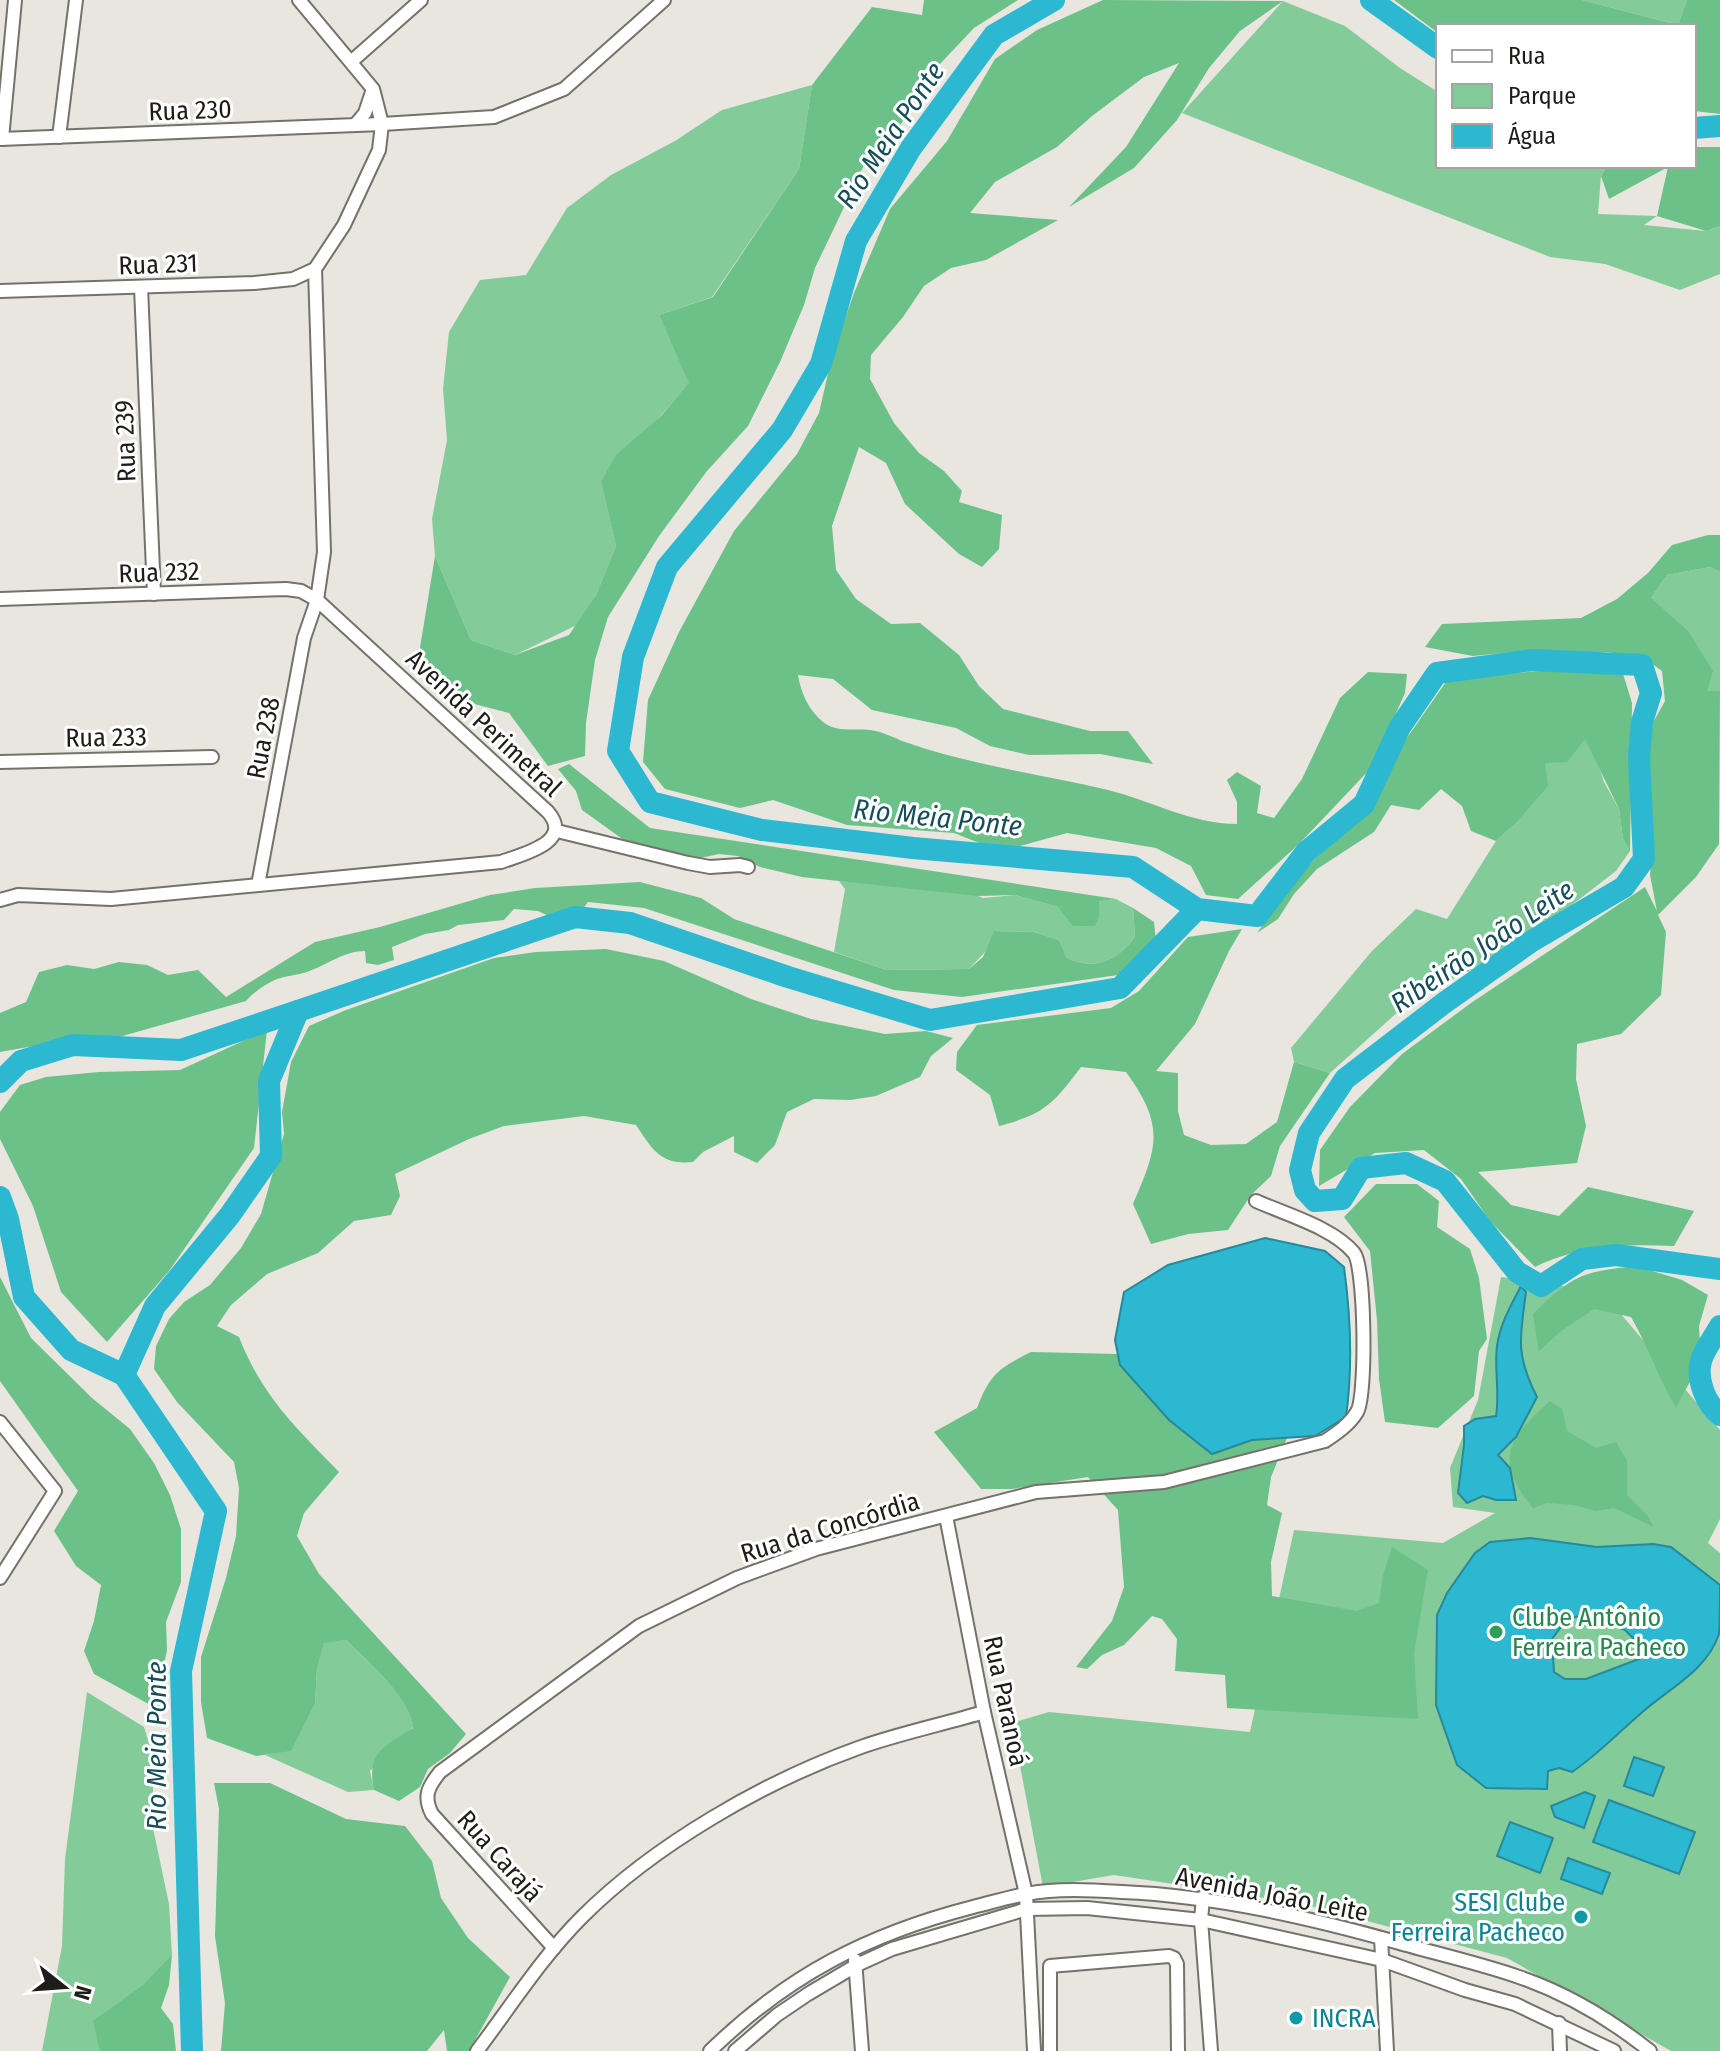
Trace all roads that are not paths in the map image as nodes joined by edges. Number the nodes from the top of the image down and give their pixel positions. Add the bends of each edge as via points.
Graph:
1 (15, 0) edge
2 (76, 0) edge
3 (299, 0) edge
4 (421, 0) edge
5 (664, 0) edge
6 (352, 61) junction
7 (373, 89) junction
8 (382, 124) junction
9 (355, 125) junction
10 (59, 137) junction
11 (1, 139) edge
12 (315, 269) junction
13 (141, 287) junction
14 (0, 291) edge
15 (154, 594) junction
16 (0, 599) edge
17 (317, 600) junction
18 (212, 757) dead end
19 (0, 762) edge
20 (557, 831) junction
21 (748, 867) dead end
22 (258, 885) junction
23 (0, 900) edge
24 (1256, 1201) dead end
25 (0, 1422) edge
26 (946, 1516) junction
27 (0, 1578) edge
28 (984, 1712) junction
29 (428, 1788) joint
30 (1026, 1894) junction
31 (1203, 1897) junction
32 (1027, 1909) junction
33 (1201, 1920) junction
34 (1340, 1927) junction
35 (1381, 1938) junction
36 (554, 1948) junction
37 (851, 1949) junction
38 (1337, 1950) junction
39 (1382, 1960) junction
40 (857, 1965) junction
41 (1049, 2007) junction
42 (1032, 2021) junction
43 (1559, 2023) junction
44 (477, 2051) edge
45 (710, 2051) edge
46 (735, 2051) edge
47 (862, 2051) edge
48 (1034, 2051) edge
49 (1050, 2051) edge
50 (1178, 2051) edge
51 (1211, 2051) edge
52 (1387, 2051) edge
53 (1560, 2051) edge
54 (1614, 2051) edge
55 (1650, 2051) edge

1 - 11 street
2 - 10 street
3 - 6 street
4 - 6 street
5 - 8 street, Rua 230 via 564,89 494,117
6 - 7 street
7 - 8 street
7 - 9 street
8 - 9 street, Rua 230
8 - 12 street via 379,150 344,225
9 - 10 street, Rua 230
10 - 11 street, Rua 230
12 - 13 street, Rua 231 via 293,279
12 - 17 street via 324,552
13 - 14 street, Rua 231
13 - 15 street, Rua 239
15 - 16 street, Rua 232
15 - 17 street, Rua 232 via 286,589
17 - 20 street, Avenida Perimetral via 548,812
17 - 22 street, Rua 238 via 304,638
18 - 19 street, Rua 233
20 - 21 street via 688,863
20 - 22 street, Avenida Perimetral via 533,851 501,862
22 - 23 street, Avenida Perimetral via 111,899 18,895
24 - 26 street, Rua da Concórdia via 1338,1238 1356,1255 1364,1375 1359,1410 1345,1428 1325,1441 1164,1482 1036,1492
25 - 27 street via 55,1491
26 - 28 street, Rua Paranoá
26 - 29 street, Rua da Concórdia via 816,1549 711,1589 639,1626 440,1772
28 - 30 street, Rua Paranoá
28 - 36 street via 861,1747 749,1796 662,1850 583,1916
29 - 36 street, Rua Carajá via 432,1814
30 - 31 street, Avenida João Leite via 1087,1890
30 - 32 street, Rua Paranoá
30 - 37 street, Avenida João Leite via 898,1929
31 - 33 street
31 - 34 street, Avenida João Leite
32 - 33 street, Avenida João Leite via 1087,1908
32 - 40 street, Avenida João Leite via 892,1949
32 - 42 street, Rua Paranoá
33 - 38 street, Avenida João Leite
33 - 51 street
34 - 35 street, Avenida João Leite
34 - 38 street
35 - 39 street
35 - 55 street, Avenida João Leite via 1519,1976 1560,1993
36 - 44 street
37 - 40 street
37 - 45 street, Avenida João Leite via 770,1999
38 - 39 street, Avenida João Leite
39 - 43 street, Avenida João Leite
39 - 52 street
40 - 46 street, Avenida João Leite via 777,2015
40 - 47 street
41 - 42 street via 1040,2020
41 - 49 street
41 - 50 street via 1049,1970 1054,1964 1169,1956 1177,1964
42 - 48 street, Rua Paranoá
43 - 53 street
43 - 54 street, Avenida João Leite

